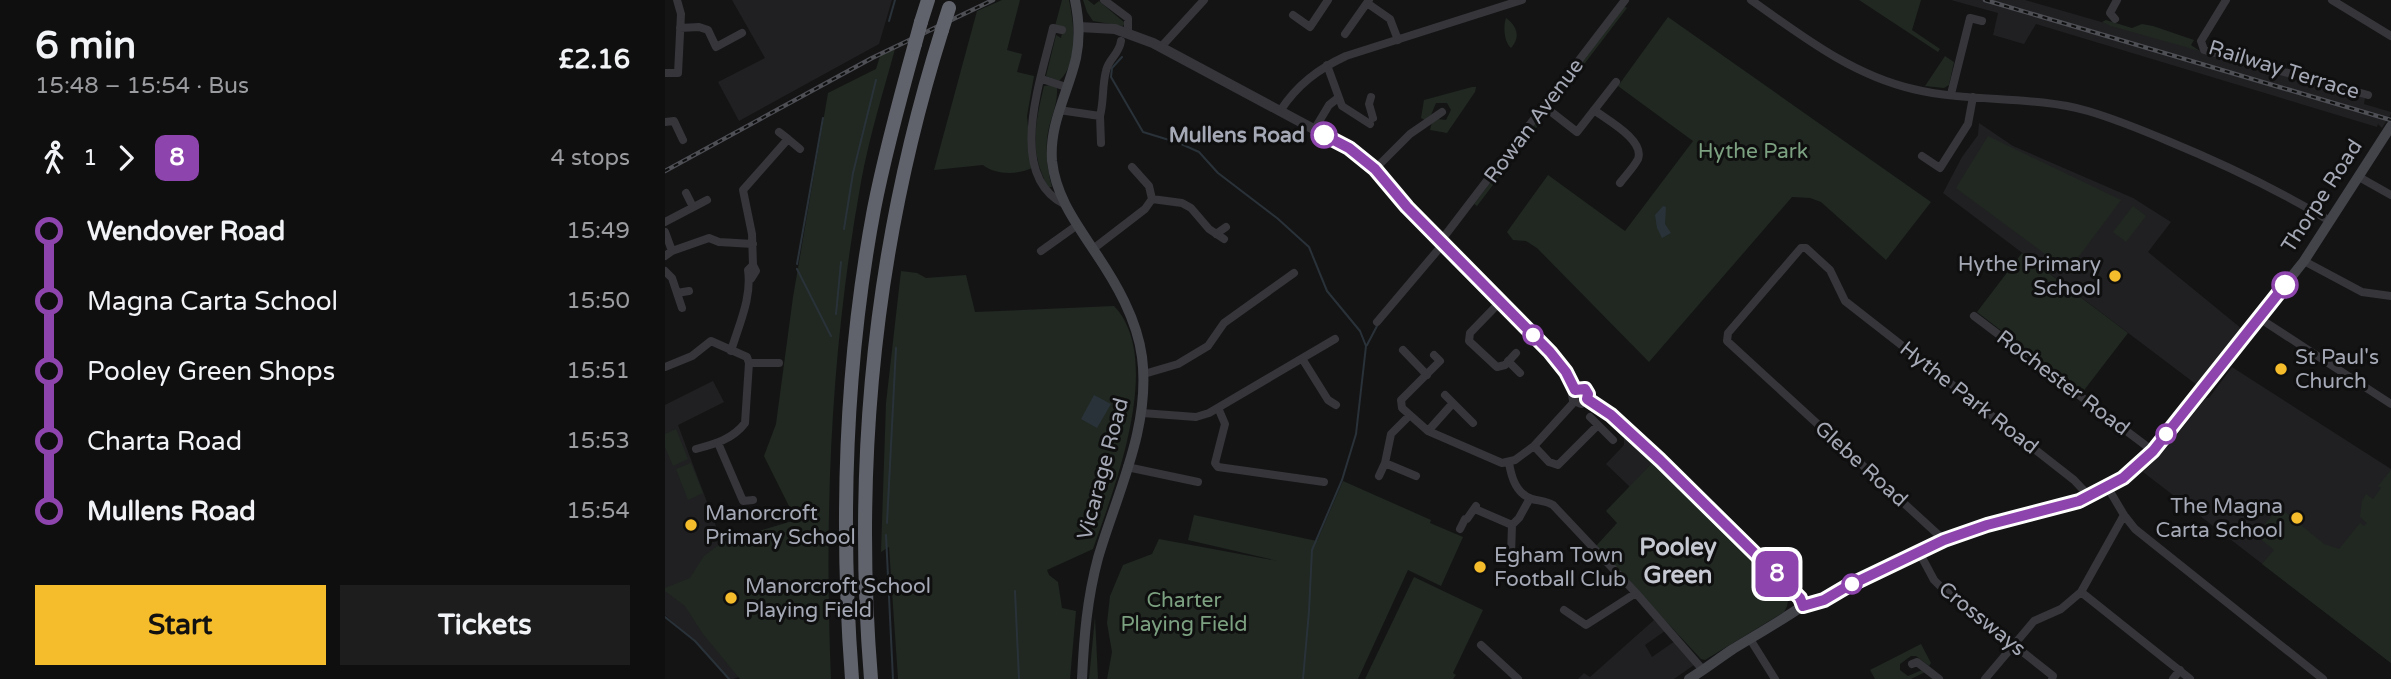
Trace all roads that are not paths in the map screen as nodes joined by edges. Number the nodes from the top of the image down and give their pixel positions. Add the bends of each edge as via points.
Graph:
1 (677, 0) edge
2 (928, 0) edge
3 (1075, 0) edge
4 (1104, 0) edge
5 (1204, 0) edge
6 (1328, 0) edge
7 (1522, 0) edge
8 (1626, 0) edge
9 (1751, 0) edge
10 (2117, 0) edge
11 (2226, 0) edge
12 (2332, 0) edge
13 (1368, 1) edge
14 (950, 4) edge
15 (1293, 15) dead end
16 (2115, 19) dead end
17 (1982, 21) dead end
18 (1079, 27) junction
19 (680, 28) junction
20 (1062, 30) dead end
21 (1128, 32) junction
22 (742, 33) dead end
23 (1345, 34) dead end
24 (2391, 36) edge
25 (1398, 40) junction
26 (1121, 41) dead end
27 (1161, 47) junction
28 (1327, 65) junction
29 (665, 73) edge
30 (1042, 79) junction
31 (1616, 82) dead end
32 (1066, 87) junction
33 (1951, 94) junction
34 (2368, 95) dead end
35 (1973, 97) junction
36 (1338, 98) junction
37 (1545, 107) junction
38 (1059, 110) junction
39 (1594, 110) junction
40 (1280, 111) junction
41 (1442, 112) dead end
42 (1353, 113) junction
43 (1100, 116) junction
44 (665, 122) edge
45 (1317, 125) dead end
46 (2391, 126) edge
47 (779, 132) dead end
48 (789, 139) junction
49 (683, 140) dead end
50 (1101, 143) dead end
51 (800, 149) dead end
52 (1922, 156) dead end
53 (1132, 167) dead end
54 (1375, 169) junction
55 (2359, 177) junction
56 (1620, 183) dead end
57 (686, 193) dead end
58 (2391, 195) edge
59 (1152, 199) junction
60 (707, 200) dead end
61 (1064, 204) junction
62 (693, 207) junction
63 (2330, 221) junction
64 (665, 222) edge
65 (1076, 226) junction
66 (1226, 227) dead end
67 (665, 232) edge
68 (1442, 243) junction
69 (753, 244) junction
70 (1044, 245) dead end
71 (1093, 249) junction
72 (669, 253) edge
73 (2304, 261) junction
74 (665, 271) edge
75 (1294, 273) dead end
76 (689, 291) dead end
77 (677, 293) junction
78 (2391, 296) edge
79 (1845, 301) joint
80 (1500, 302) junction
81 (682, 308) dead end
82 (1974, 316) dead end
83 (2259, 318) junction
84 (1377, 322) dead end
85 (1333, 345) dead end
86 (1403, 350) dead end
87 (731, 351) junction
88 (1516, 353) dead end
89 (1434, 355) dead end
90 (1303, 360) junction
91 (1508, 361) junction
92 (749, 363) junction
93 (779, 363) dead end
94 (665, 367) edge
95 (1520, 373) dead end
96 (1144, 374) junction
97 (1427, 374) junction
98 (1445, 395) dead end
99 (1575, 395) junction
100 (1453, 403) junction
101 (2391, 404) edge
102 (1336, 405) dead end
103 (1219, 410) junction
104 (1142, 413) junction
105 (1409, 416) junction
106 (1590, 417) dead end
107 (1473, 423) dead end
108 (1598, 425) junction
109 (1428, 431) junction
110 (1613, 440) dead end
111 (718, 443) junction
112 (1534, 446) junction
113 (696, 449) dead end
114 (2153, 451) junction
115 (1509, 462) junction
116 (1385, 463) junction
117 (1127, 467) junction
118 (1178, 468) dead end
119 (1379, 476) dead end
120 (1416, 476) dead end
121 (1176, 478) junction
122 (1324, 481) dead end
123 (1198, 482) dead end
124 (2108, 488) junction
125 (2091, 496) junction
126 (1530, 498) junction
127 (753, 500) dead end
128 (2124, 515) junction
129 (1512, 526) junction
130 (1460, 529) dead end
131 (1944, 540) junction
132 (1919, 552) junction
133 (1510, 555) dead end
134 (2081, 592) junction
135 (1636, 593) junction
136 (1803, 606) junction
137 (1564, 610) dead end
138 (1750, 639) junction
139 (2013, 644) junction
140 (1481, 645) dead end
141 (1912, 664) dead end
142 (1703, 670) junction
143 (2179, 670) junction
144 (852, 679) edge
145 (871, 679) edge
146 (1081, 679) edge
147 (1518, 679) edge
148 (1689, 679) edge
149 (1775, 679) edge
150 (1939, 679) edge
151 (1985, 679) edge
152 (2052, 679) edge
153 (2173, 679) edge
154 (2190, 679) edge
155 (2323, 679) edge

1 - 19 street
2 - 144 highway, bridge via 874,207 849,392 845,593
3 - 18 main road, Vicarage Road
4 - 21 street via 1128,18
5 - 27 street
6 - 15 street via 1310,27
7 - 25 street via 1465,14
8 - 37 street, Rowan Avenue
9 - 33 street via 1857,69 1915,90
10 - 16 street via 2111,13
11 - 34 street, Railway Terrace via 2200,44 2204,50
12 - 24 street
13 - 23 street
13 - 25 street via 1390,19
14 - 145 highway, bridge via 903,171 874,353 865,514
17 - 33 street via 1971,18
18 - 21 street
18 - 32 main road, Vicarage Road via 1076,58
19 - 22 street via 708,30 716,47
19 - 29 street via 678,73
20 - 30 street, Vicarage Road via 1053,28
21 - 27 street
25 - 28 street
26 - 43 street via 1106,69
27 - 40 street
28 - 36 street
28 - 40 street via 1298,87
30 - 32 street
30 - 61 street, Vicarage Road via 1030,138 1034,167 1051,194
31 - 39 street
32 - 38 main road, Vicarage Road
33 - 35 street
35 - 52 street via 1969,124 1940,168
35 - 63 street via 2051,103 2117,120 2284,193
36 - 42 street
36 - 45 street
37 - 39 street via 1577,132
37 - 68 street, Rowan Avenue
38 - 43 street
38 - 61 main road, Vicarage Road via 1052,159
39 - 56 street via 1637,145 1637,160
40 - 54 street via 1349,148
41 - 54 street
42 - 42 street via 1356,108 1370,101 1372,121
43 - 50 street
44 - 49 street via 674,121
46 - 55 main road, Thorpe Road
47 - 48 street
48 - 51 street
48 - 69 street via 743,190
53 - 59 street via 1149,186
54 - 68 street
55 - 58 street
55 - 63 main road, Thorpe Road
57 - 62 street
59 - 66 street via 1191,208 1220,237
59 - 71 street
60 - 62 street
61 - 65 main road, Vicarage Road
62 - 64 street
63 - 73 main road, Thorpe Road
65 - 70 street
65 - 71 main road, Vicarage Road
67 - 72 street
68 - 80 street
68 - 84 street, Rowan Avenue
69 - 72 street via 719,242 710,246 702,242
69 - 87 street via 747,301
71 - 96 main road, Vicarage Road via 1129,313
73 - 78 street via 2362,292
73 - 83 main road, Thorpe Road
74 - 77 street
75 - 96 street via 1224,323 1208,346 1178,364
76 - 77 street
77 - 81 street
79 - 125 street, Hythe Park Road
79 - 131 street, Glebe Road via 1830,270 1801,247 1728,332 1727,341
80 - 91 street via 1469,337 1493,365 1501,367
80 - 99 street via 1557,360
82 - 114 street, Rochester Road
83 - 101 street
83 - 114 main road, Thorpe Road
85 - 90 street
86 - 97 street
87 - 92 street via 747,357
87 - 94 street via 708,342 692,356
88 - 91 street
89 - 97 street via 1440,361
90 - 102 street
90 - 103 street
91 - 95 street
92 - 93 street
92 - 111 street via 751,406 745,423
96 - 104 main road, Vicarage Road
97 - 105 street via 1401,400
98 - 100 street
99 - 112 street
99 - 136 street via 1585,389 1587,399 1660,460 1791,588
100 - 107 street
100 - 109 street
103 - 104 street via 1196,417
103 - 122 street via 1224,424 1215,463 1218,467
104 - 117 main road, Vicarage Road
105 - 109 street
105 - 116 street via 1391,434
106 - 108 street
108 - 110 street
108 - 112 street via 1558,465 1549,463
109 - 115 street via 1496,462
111 - 113 street
111 - 127 street via 743,501
112 - 115 street
114 - 124 main road, Thorpe Road
115 - 126 street via 1514,483
116 - 119 street
116 - 120 street
117 - 121 street
117 - 146 main road, Vicarage Road via 1088,598
118 - 121 street
121 - 123 street
124 - 125 main road, Thorpe Road
124 - 128 street
125 - 131 main road, Thorpe Road
126 - 129 street
126 - 135 street via 1553,505
128 - 134 street
128 - 155 street
129 - 130 street via 1476,506
129 - 133 street
131 - 132 main road, Thorpe Road
132 - 136 main road, Thorpe Road
132 - 139 street, Crossways via 1934,580
134 - 139 street via 2061,609 2033,621
134 - 143 street
135 - 137 street via 1586,625
135 - 142 street
136 - 138 main road, Thorpe Road
138 - 142 main road, Thorpe Road
138 - 149 street
139 - 151 street
139 - 152 street, Crossways
140 - 147 street
141 - 150 street via 1917,662
142 - 148 main road, Thorpe Road
143 - 153 street
143 - 154 street

